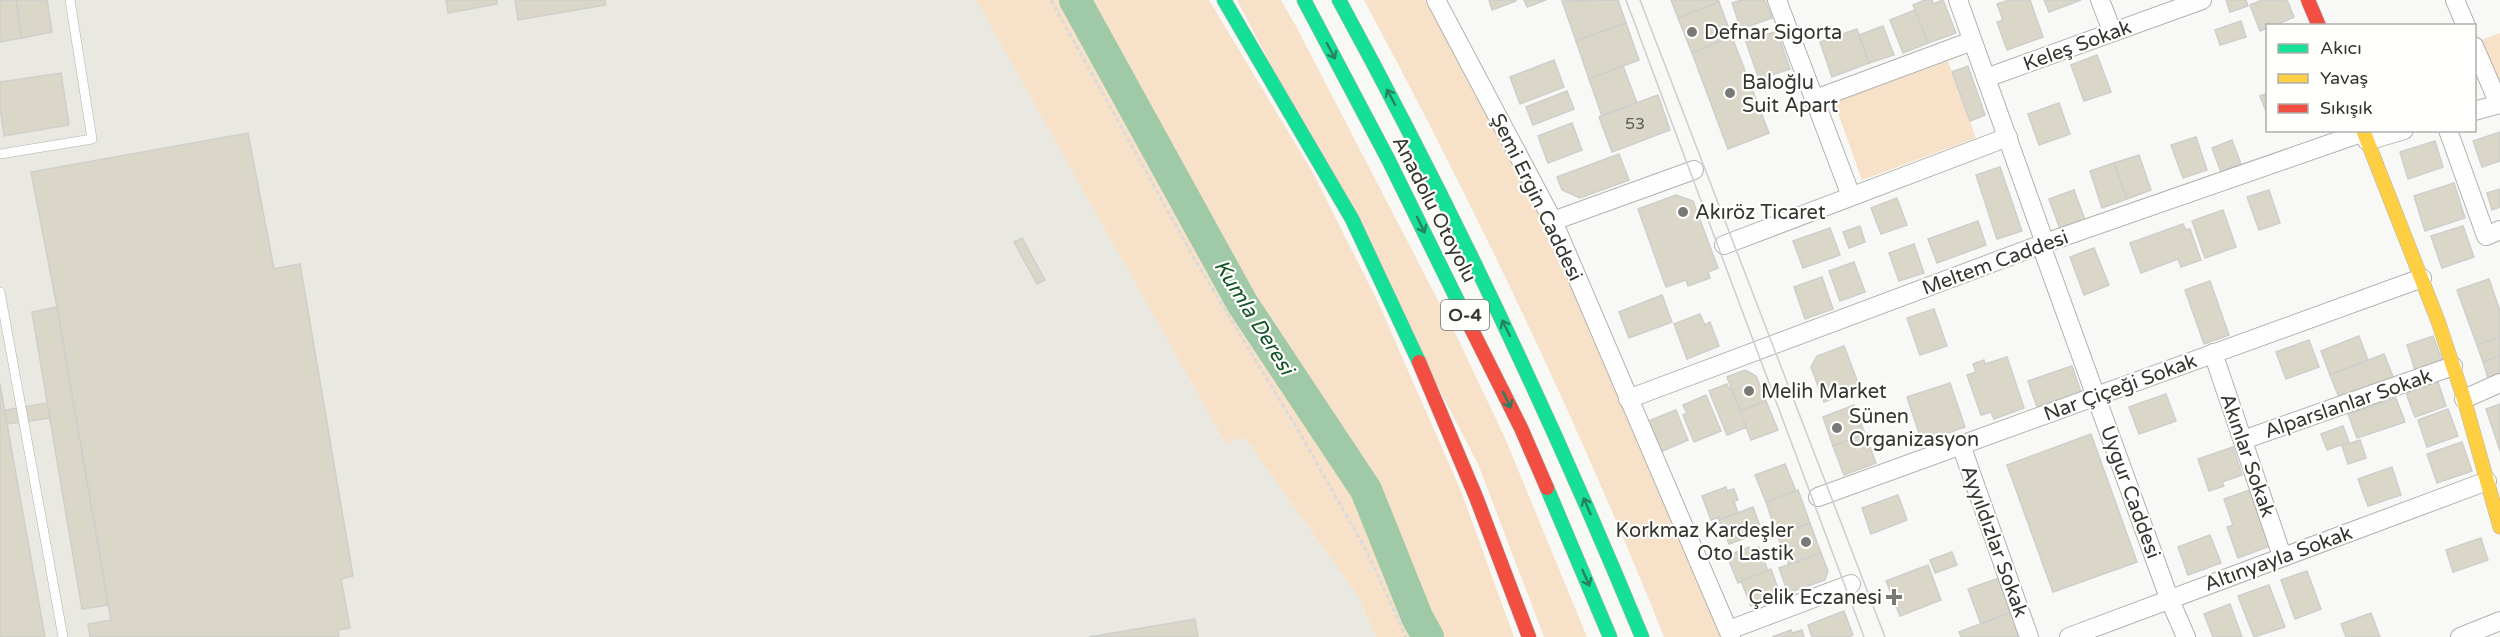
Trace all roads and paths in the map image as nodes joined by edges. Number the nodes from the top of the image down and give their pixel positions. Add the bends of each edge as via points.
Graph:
1 (70, 0) edge
2 (1051, 0) edge
3 (1224, 0) edge
4 (1304, 0) edge
5 (1339, 0) edge
6 (1436, 0) edge
7 (1777, 0) edge
8 (1958, 0) edge
9 (2100, 0) edge
10 (2202, 0) edge
11 (2308, 0) edge
12 (2455, 0) edge
13 (2318, 24) edge
14 (2465, 24) edge
15 (2112, 32) junction
16 (1972, 41) junction
17 (2476, 48) edge
18 (1986, 78) junction
19 (1814, 100) junction
20 (2499, 104) edge
21 (2476, 111) edge
22 (2384, 132) edge
23 (2449, 132) edge
24 (2365, 134) edge
25 (2008, 137) junction
26 (0, 154) edge
27 (1694, 170) dead end
28 (1851, 196) junction
29 (1553, 221) junction
30 (2500, 230) edge
31 (2043, 244) junction
32 (1724, 245) dead end
33 (2422, 278) junction
34 (0, 292) edge
35 (2213, 353) junction
36 (2453, 366) junction
37 (2500, 382) edge
38 (2096, 396) junction
39 (1628, 399) junction
40 (2464, 399) junction
41 (2243, 440) junction
42 (1960, 446) junction
43 (2487, 481) junction
44 (1818, 497) dead end
45 (2500, 527) edge
46 (2282, 556) junction
47 (1851, 585) dead end
48 (2169, 598) junction
49 (2500, 621) edge
50 (1730, 634) edge
51 (63, 637) edge
52 (1406, 637) edge
53 (1529, 637) edge
54 (1610, 637) edge
55 (1642, 637) edge
56 (2029, 637) edge
57 (2069, 637) edge
58 (2186, 637) edge
59 (2460, 637) edge

1 - 26 lane via 92,139
2 - 52 path via 1195,260 1367,552
3 - 53 main road via 1320,160 1392,300 1457,448
4 -> 54 main road, Anadolu Otoyolu / O-4 via 1388,159 1515,418
55 -> 5 main road, Anadolu Otoyolu / O-4 via 1550,418 1422,156
6 - 29 street, Şemi Ergin Caddesi
7 - 19 street
8 - 16 street, Uygur Caddesi
9 - 15 street
10 - 15 street, Keleş Sokak
11 - 13 main road
12 - 14 street
15 - 18 street, Keleş Sokak
16 - 18 street, Uygur Caddesi
16 - 19 street
17 - 20 street
18 - 25 street, Uygur Caddesi
19 - 28 street
20 - 21 street
22 - 24 street, Meltem Caddesi
23 - 30 street via 2486,236
24 - 31 street, Meltem Caddesi
24 - 33 main road
25 - 28 street
25 - 31 street, Uygur Caddesi
27 - 29 street
28 - 32 street
29 - 39 street, Şemi Ergin Caddesi
31 - 38 street, Uygur Caddesi
31 - 39 street, Meltem Caddesi
33 - 35 street, Nar Çiçeği Sokak
33 - 36 main road
34 - 51 lane
35 - 38 street, Nar Çiçeği Sokak
35 - 41 street, Akınlar Sokak
36 - 40 main road
36 - 41 street, Alparslanlar Sokak
37 - 40 street
38 - 42 street, Nar Çiçeği Sokak
38 - 48 street, Uygur Caddesi
39 - 50 street, Şemi Ergin Caddesi
40 - 43 main road
41 - 46 street, Akınlar Sokak
42 - 44 street, Nar Çiçeği Sokak
42 - 56 street, Ayyıldızlar Sokak
43 - 45 main road
43 - 46 street, Altınyayla Sokak
46 - 48 street, Altınyayla Sokak
47 - 50 street
48 - 57 street, Altınyayla Sokak
48 - 58 street, Uygur Caddesi
49 - 59 street

